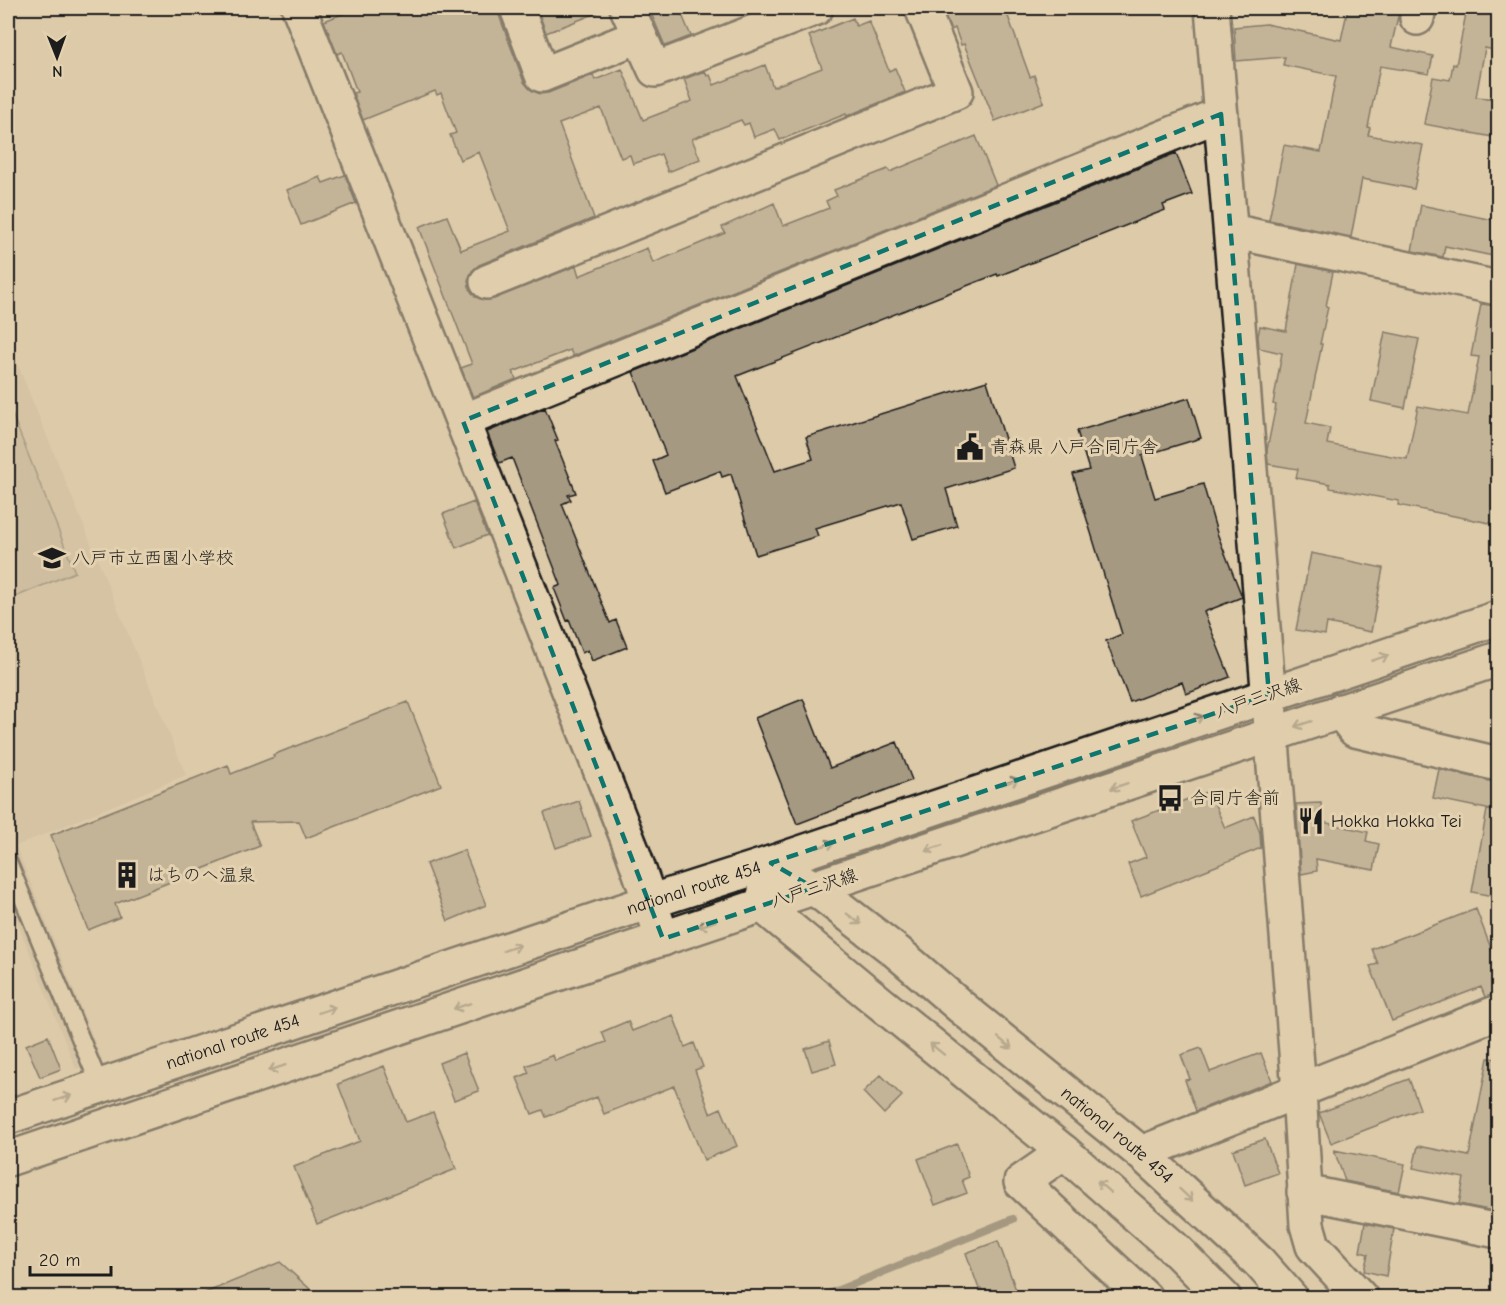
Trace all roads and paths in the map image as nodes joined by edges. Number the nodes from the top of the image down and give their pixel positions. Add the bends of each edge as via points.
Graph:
1 (299, 8) edge
2 (517, 8) edge
3 (922, 8) edge
4 (1212, 8) edge
5 (798, 11) edge
6 (633, 22) edge
7 (1221, 114) junction
8 (1231, 231) junction
9 (487, 282) dead end
10 (1498, 288) edge
11 (463, 421) junction
12 (1498, 618) edge
13 (1498, 659) edge
14 (1269, 694) junction
15 (1340, 711) junction
16 (1271, 734) junction
17 (1498, 764) edge
18 (8, 862) edge
19 (771, 863) junction
20 (814, 888) junction
21 (649, 902) junction
22 (762, 905) junction
23 (663, 939) junction
24 (1498, 1012) edge
25 (100, 1086) junction
26 (1299, 1091) junction
27 (8, 1117) edge
28 (1064, 1152) junction
29 (1141, 1153) junction
30 (8, 1159) edge
31 (1304, 1192) junction
32 (1498, 1231) edge
33 (1145, 1298) edge
34 (1224, 1298) edge
35 (1292, 1298) edge
36 (1361, 1298) edge

1 - 11 main road
2 - 6 main road via 542,75
3 - 9 main road via 956,92
4 - 7 main road
5 - 6 main road via 655,70
7 - 8 main road
7 - 11 main road
8 - 10 main road
8 - 14 main road
11 - 21 main road
14 -> 12 main road, 八戸三沢線
13 - 15 main road, 八戸三沢線
14 - 16 main road
19 -> 14 main road, 八戸三沢線
15 -> 16 main road, 八戸三沢線
15 - 17 main road via 1355,730
16 -> 20 main road, 八戸三沢線
16 - 26 main road
18 - 25 lane
19 - 20 main road, national route 454
19 - 21 main road, national route 454
19 - 22 main road, 八戸三沢線
20 - 22 main road, 八戸三沢線
20 -> 29 main road, national route 454
21 - 23 main road
25 -> 21 main road, national route 454
22 -> 23 main road, national route 454
28 -> 22 main road, national route 454
23 -> 30 main road, national route 454
24 - 26 main road
27 -> 25 main road, national route 454
26 - 29 main road
26 - 31 main road
28 - 33 main road via 1021,1182
34 -> 28 main road, national route 454 via 1175,1249
29 -> 35 main road, national route 454
31 - 32 main road
31 - 36 main road via 1313,1246

